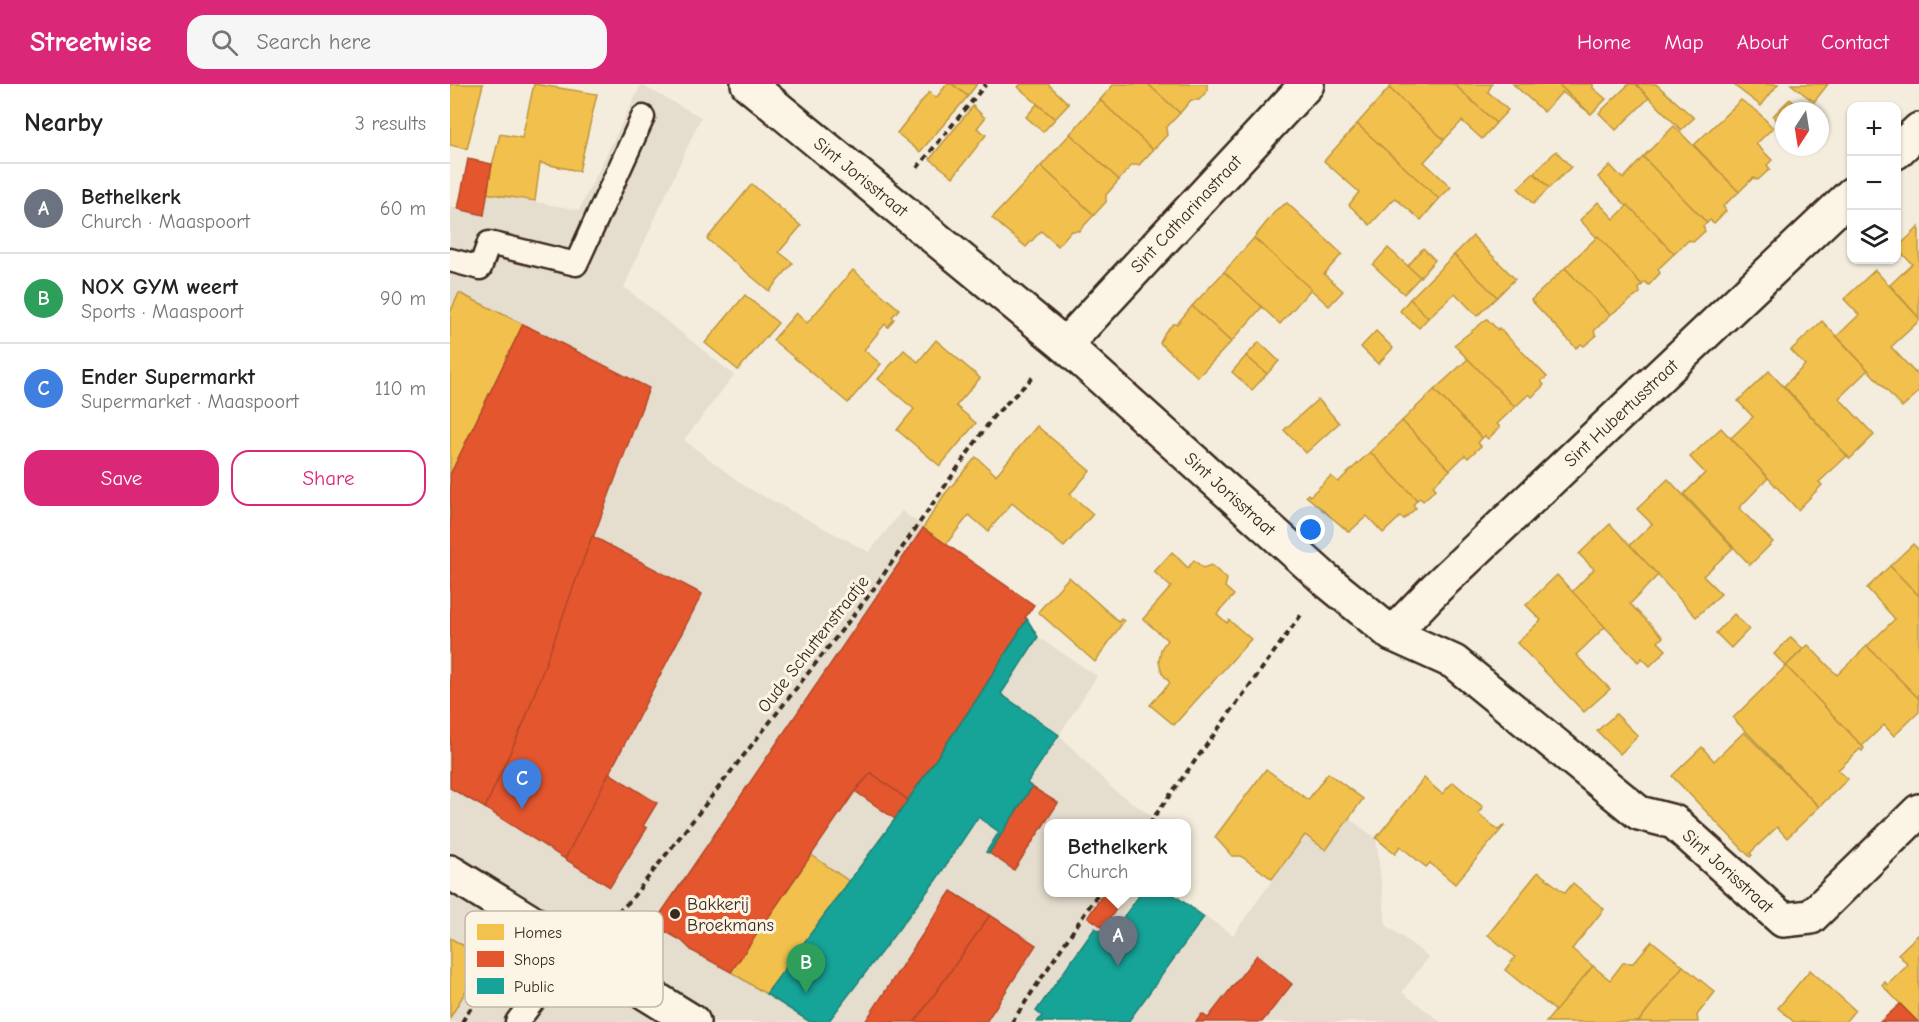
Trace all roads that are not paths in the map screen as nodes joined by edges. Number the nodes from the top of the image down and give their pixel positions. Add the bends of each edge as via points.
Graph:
1 (748, 84) edge
2 (1307, 84) edge
3 (643, 117) dead end
4 (1919, 130) edge
5 (1901, 147) edge
6 (1847, 198) edge
7 (450, 260) edge
8 (1065, 345) junction
9 (1392, 634) junction
10 (1919, 811) edge
11 (450, 872) edge
12 (512, 911) edge
13 (663, 1004) edge
14 (528, 1007) edge
15 (517, 1022) edge
16 (693, 1022) edge

1 - 8 street, Sint Jorisstraat
2 - 8 street, Sint Catharinastraat
3 - 7 lane via 576,264 489,243 480,268
4 - 5 street
6 - 9 street, Sint Hubertusstraat
8 - 9 street, Sint Jorisstraat via 1326,580
9 - 10 street, Sint Jorisstraat via 1454,662 1639,813 1674,822 1783,920 1811,917
11 - 12 street
13 - 16 street
14 - 15 lane

